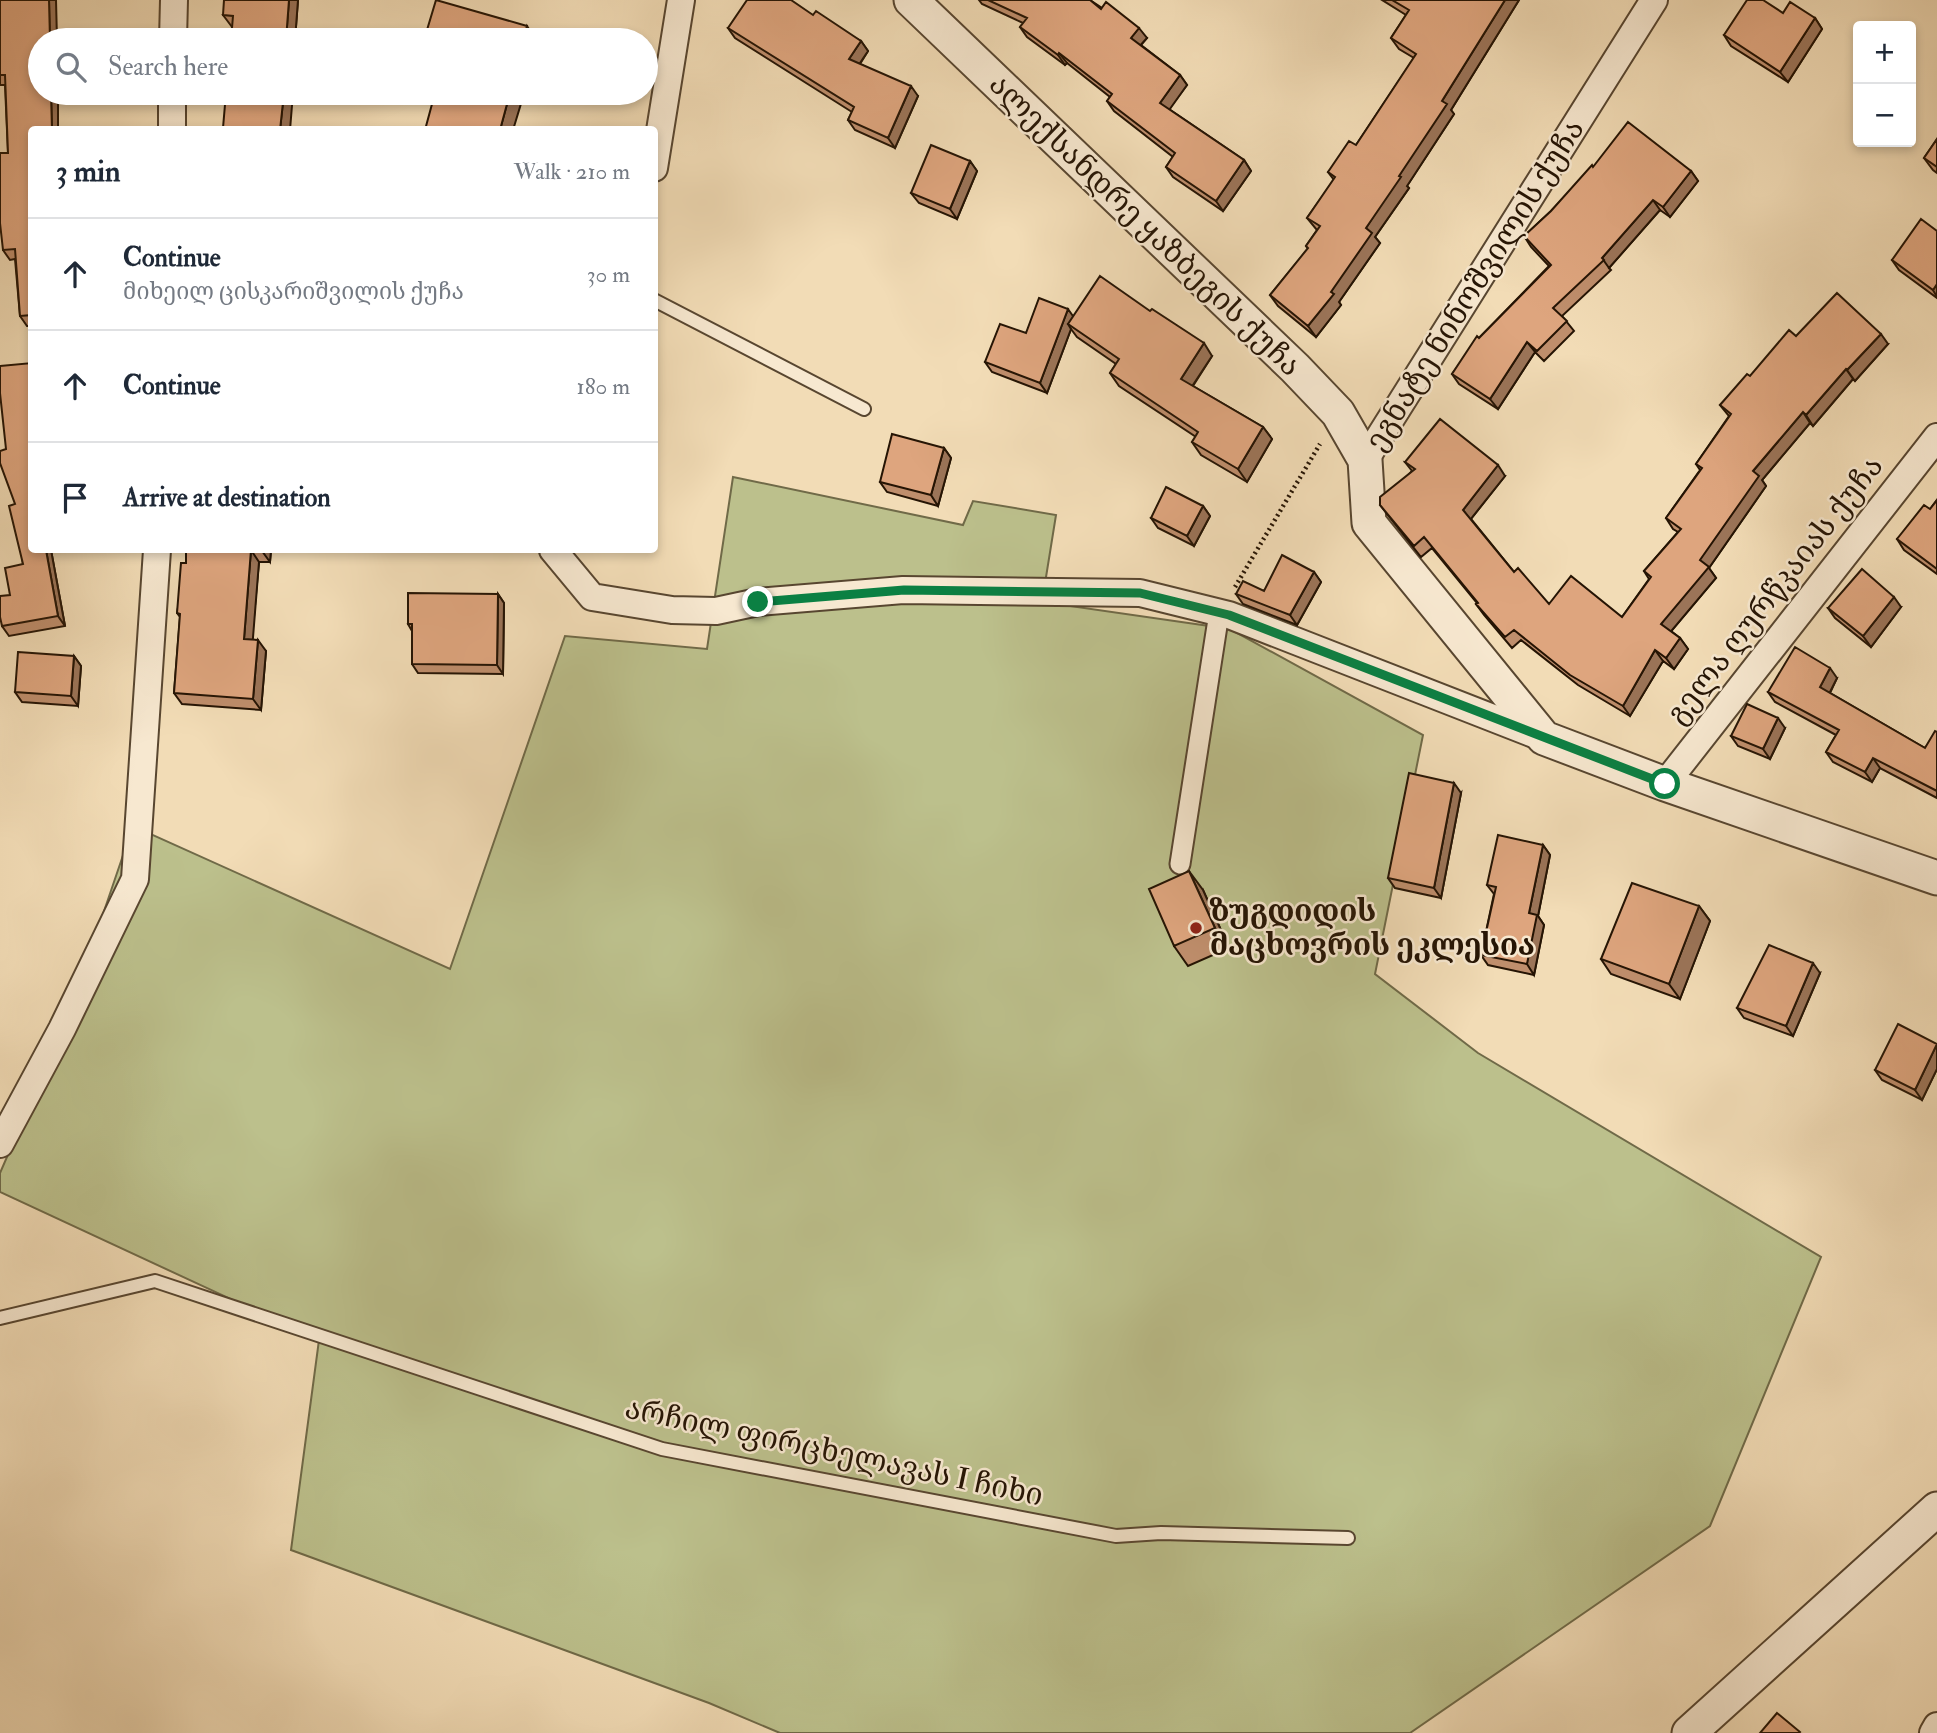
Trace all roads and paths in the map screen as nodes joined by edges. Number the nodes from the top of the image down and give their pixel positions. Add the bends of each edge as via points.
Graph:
1 (174, 0) edge
2 (681, 0) edge
3 (911, 0) edge
4 (1654, 0) edge
5 (173, 28) edge
6 (172, 105) edge
7 (172, 126) edge
8 (658, 143) edge
9 (658, 302) edge
10 (864, 409) dead end
11 (1338, 413) junction
12 (1937, 437) edge
13 (1366, 460) junction
14 (157, 553) edge
15 (555, 553) edge
16 (1220, 613) junction
17 (1544, 738) junction
18 (1665, 784) junction
19 (1180, 864) dead end
20 (1937, 877) edge
21 (0, 1144) edge
22 (0, 1318) edge
23 (1937, 1509) edge
24 (1348, 1538) dead end
25 (1937, 1726) edge
26 (1689, 1733) edge
27 (1933, 1733) edge

1 - 5 street
2 - 8 street
3 - 11 street, ალექსანდრე ყაზბეგის ქუჩა
4 - 13 street, ეგნატე ნინოშვილის ქუჩა
6 - 7 street
9 - 10 lane
11 - 13 street, ალექსანდრე ყაზბეგის ქუჩა
11 - 16 path
12 - 18 street, გელა ღურწკაიას ქუჩა
13 - 17 street, ეგნატე ნინოშვილის ქუჩა via 1369,523
14 - 21 street via 135,879
15 - 16 street via 592,597 672,610 716,611 758,602 904,590 1140,593
16 - 17 street
16 - 19 street
17 - 18 street
18 - 20 street
22 - 24 lane, არჩილ ფირცხელავას I ჩიხი via 155,1281 662,1449 1116,1536 1161,1532
23 - 26 street
25 - 27 street

